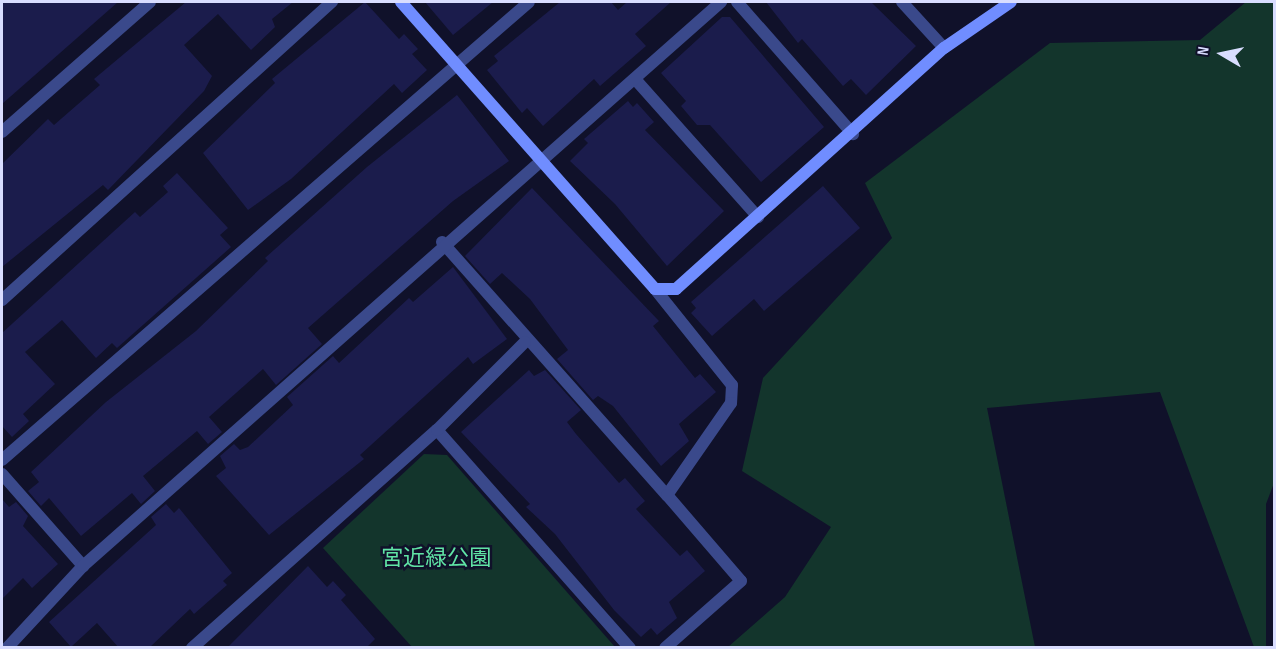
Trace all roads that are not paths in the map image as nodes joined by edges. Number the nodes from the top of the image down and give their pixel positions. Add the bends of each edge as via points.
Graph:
1 (150, 2) edge
2 (332, 2) edge
3 (401, 2) edge
4 (529, 2) edge
5 (721, 2) edge
6 (737, 2) edge
7 (902, 2) edge
8 (1011, 2) edge
9 (944, 48) junction
10 (456, 67) junction
11 (635, 79) junction
12 (2, 132) edge
13 (853, 134) junction
14 (539, 159) junction
15 (759, 218) junction
16 (442, 242) junction
17 (655, 289) junction
18 (2, 300) edge
19 (525, 342) junction
20 (437, 430) junction
21 (2, 460) edge
22 (2, 474) edge
23 (667, 495) junction
24 (83, 566) junction
25 (7, 648) edge
26 (192, 648) edge
27 (630, 648) edge
28 (665, 648) edge

1 - 12 street
2 - 18 street
3 - 10 street
4 - 10 street
5 - 11 street
6 - 13 street
7 - 9 street
8 - 9 street
9 - 13 street
10 - 14 street
10 - 21 street
11 - 14 street
11 - 15 street
13 - 15 street
14 - 16 street
14 - 17 street
15 - 17 street via 676,289
16 - 19 street
16 - 24 street
17 - 23 street via 732,385 731,403
19 - 20 street
19 - 23 street
20 - 26 street
20 - 27 street
22 - 24 street
23 - 28 street via 741,581
24 - 25 street

